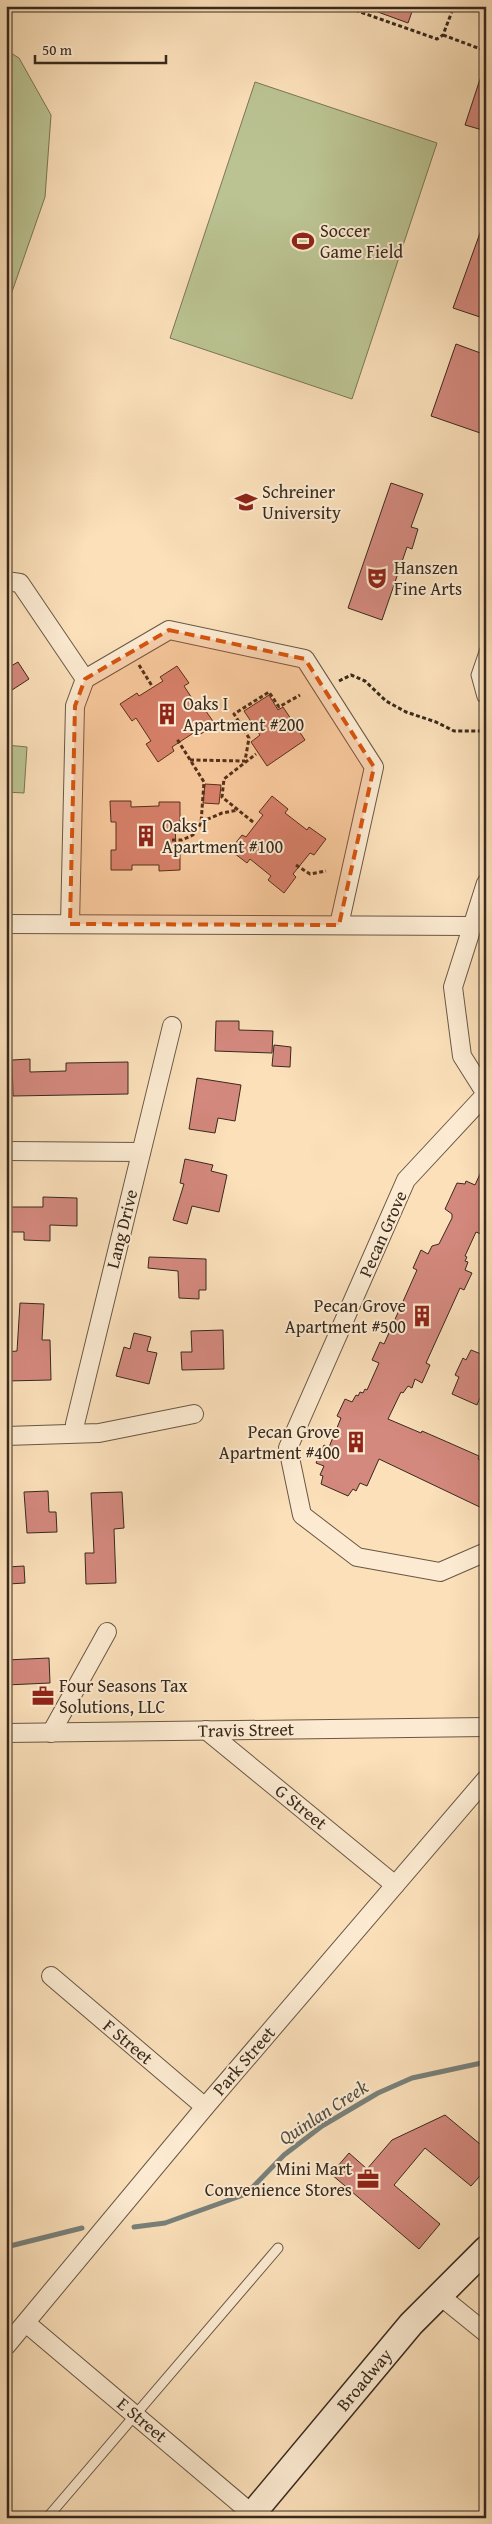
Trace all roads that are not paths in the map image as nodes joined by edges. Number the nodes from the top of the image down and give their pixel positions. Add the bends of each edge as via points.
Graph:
1 (6, 582) edge
2 (486, 646) edge
3 (85, 679) junction
4 (486, 699) edge
5 (486, 883) edge
6 (6, 924) edge
7 (70, 924) junction
8 (339, 925) junction
9 (472, 926) junction
10 (172, 1026) dead end
11 (486, 1094) edge
12 (6, 1151) edge
13 (141, 1152) junction
14 (194, 1414) dead end
15 (76, 1433) junction
16 (6, 1436) edge
17 (486, 1552) edge
18 (107, 1632) dead end
19 (486, 1727) edge
20 (206, 1730) junction
21 (6, 1733) edge
22 (51, 1733) junction
23 (486, 1779) edge
24 (395, 1885) junction
25 (51, 1976) dead end
26 (205, 2107) junction
27 (278, 2248) dead end
28 (486, 2249) edge
29 (439, 2294) junction
30 (26, 2323) junction
31 (486, 2333) edge
32 (6, 2346) edge
33 (134, 2414) junction
34 (253, 2516) edge
35 (47, 2518) edge

1 - 3 street via 20,583
2 - 4 lane via 476,675 482,697
3 - 7 street via 75,706
3 - 8 street via 169,630 305,659 374,767
5 - 9 street
6 - 7 street
7 - 8 street
8 - 9 street
9 - 11 street via 453,987 462,1056
10 - 13 street, Lang Drive
11 - 17 street, Pecan Grove via 406,1180 288,1448 302,1515 357,1556 440,1572
12 - 13 street
13 - 15 street, Lang Drive via 75,1424
14 - 15 street via 99,1433
15 - 16 street
18 - 22 street
19 - 20 street, Travis Street
20 - 22 street, Travis Street
20 - 24 street, G Street
21 - 22 street, Travis Street
23 - 24 street, Park Street
24 - 26 street, Park Street
25 - 26 street, F Street
26 - 30 street, Park Street
27 - 33 lane
28 - 29 main road, Broadway
29 - 31 street
29 - 34 main road, Broadway
30 - 32 street, Park Street
30 - 33 street, E Street
33 - 34 street, E Street
33 - 35 lane

